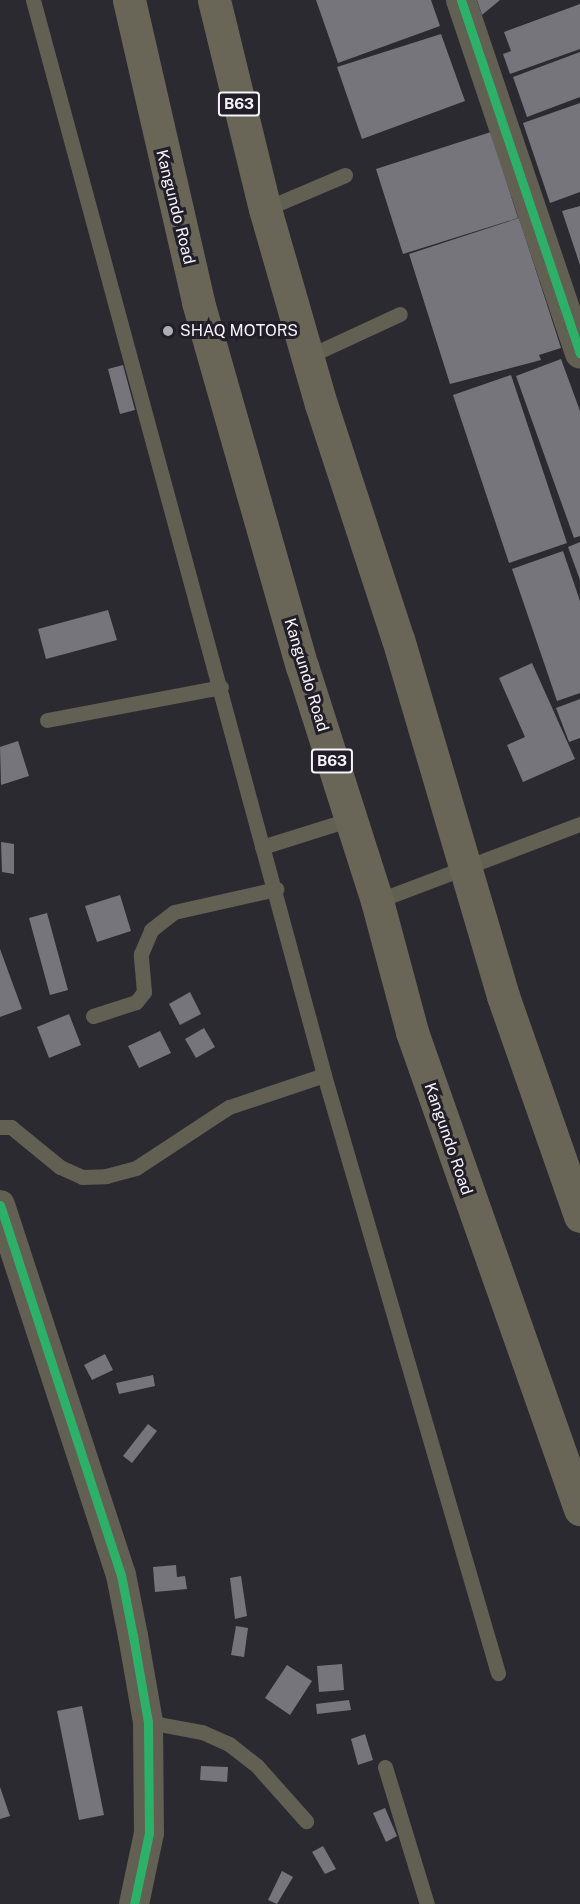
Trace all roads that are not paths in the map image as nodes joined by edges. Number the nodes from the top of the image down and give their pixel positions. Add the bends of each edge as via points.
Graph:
1 (33, 0) edge
2 (129, 0) edge
3 (214, 0) edge
4 (461, 0) edge
5 (345, 175) dead end
6 (265, 209) junction
7 (400, 314) dead end
8 (580, 353) edge
9 (309, 356) junction
10 (221, 687) junction
11 (47, 720) dead end
12 (351, 819) junction
13 (580, 824) edge
14 (262, 847) junction
15 (466, 868) junction
16 (276, 888) junction
17 (377, 901) junction
18 (93, 1016) dead end
19 (324, 1075) junction
20 (0, 1127) edge
21 (0, 1205) edge
22 (580, 1216) edge
23 (580, 1509) edge
24 (498, 1673) dead end
25 (148, 1722) junction
26 (385, 1767) dead end
27 (306, 1821) dead end
28 (134, 1904) edge
29 (427, 1904) edge

1 - 10 lane via 144,421
2 - 12 highway, Kangundo Road / B63 via 198,302
3 - 6 highway, B63
4 - 8 street
5 - 6 lane
6 - 9 highway, B63
7 - 9 lane
9 - 15 highway, B63
10 - 11 lane
10 - 14 lane
12 - 14 lane
12 - 17 highway, Kangundo Road / B63
13 - 15 lane
14 - 16 lane
15 - 17 lane
15 - 22 highway, B63 via 503,996
16 - 18 lane via 174,912 151,930 141,954 144,992 136,1002
16 - 19 lane
17 - 23 highway, Kangundo Road / B63 via 412,1032
19 - 20 lane via 229,1107 136,1168 106,1176 82,1177 60,1167 11,1127
19 - 24 lane
21 - 25 street via 121,1575
25 - 27 lane via 202,1731 229,1744 258,1766
25 - 28 street via 149,1833
26 - 29 lane

